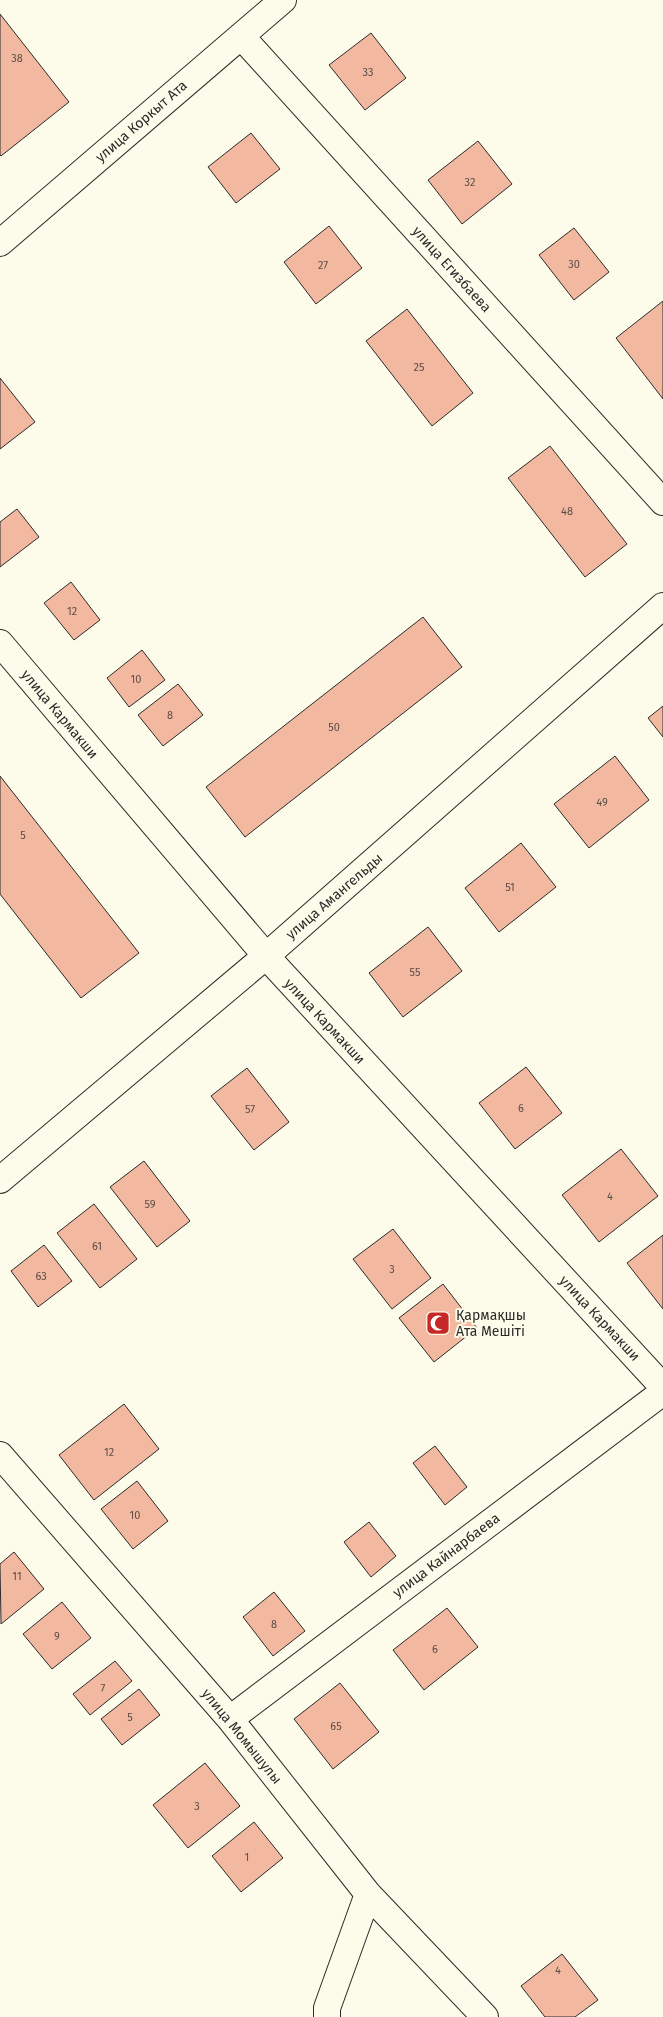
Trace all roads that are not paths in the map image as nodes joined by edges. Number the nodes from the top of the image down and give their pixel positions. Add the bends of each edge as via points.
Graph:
1 (283, 0) edge
2 (241, 36) junction
3 (0, 242) edge
4 (663, 502) edge
5 (663, 606) edge
6 (0, 644) edge
7 (266, 956) junction
8 (0, 1180) edge
9 (663, 1387) edge
10 (663, 1392) edge
11 (0, 1455) edge
12 (230, 1718) junction
13 (368, 1894) junction
14 (327, 2017) edge
15 (485, 2017) edge

1 - 2 street, улица Коркыт Ата
2 - 3 street, улица Коркыт Ата
2 - 4 street, улица Егизбаева
5 - 7 street, улица Амангельды
6 - 7 street, улица Кармакши
7 - 8 street, улица Амангельды
7 - 9 street, улица Кармакши
10 - 12 street, улица Кайнарбаева
11 - 12 street, улица Момышулы
12 - 13 street, улица Момышулы
13 - 14 street via 327,2008
13 - 15 street, улица Момышулы

